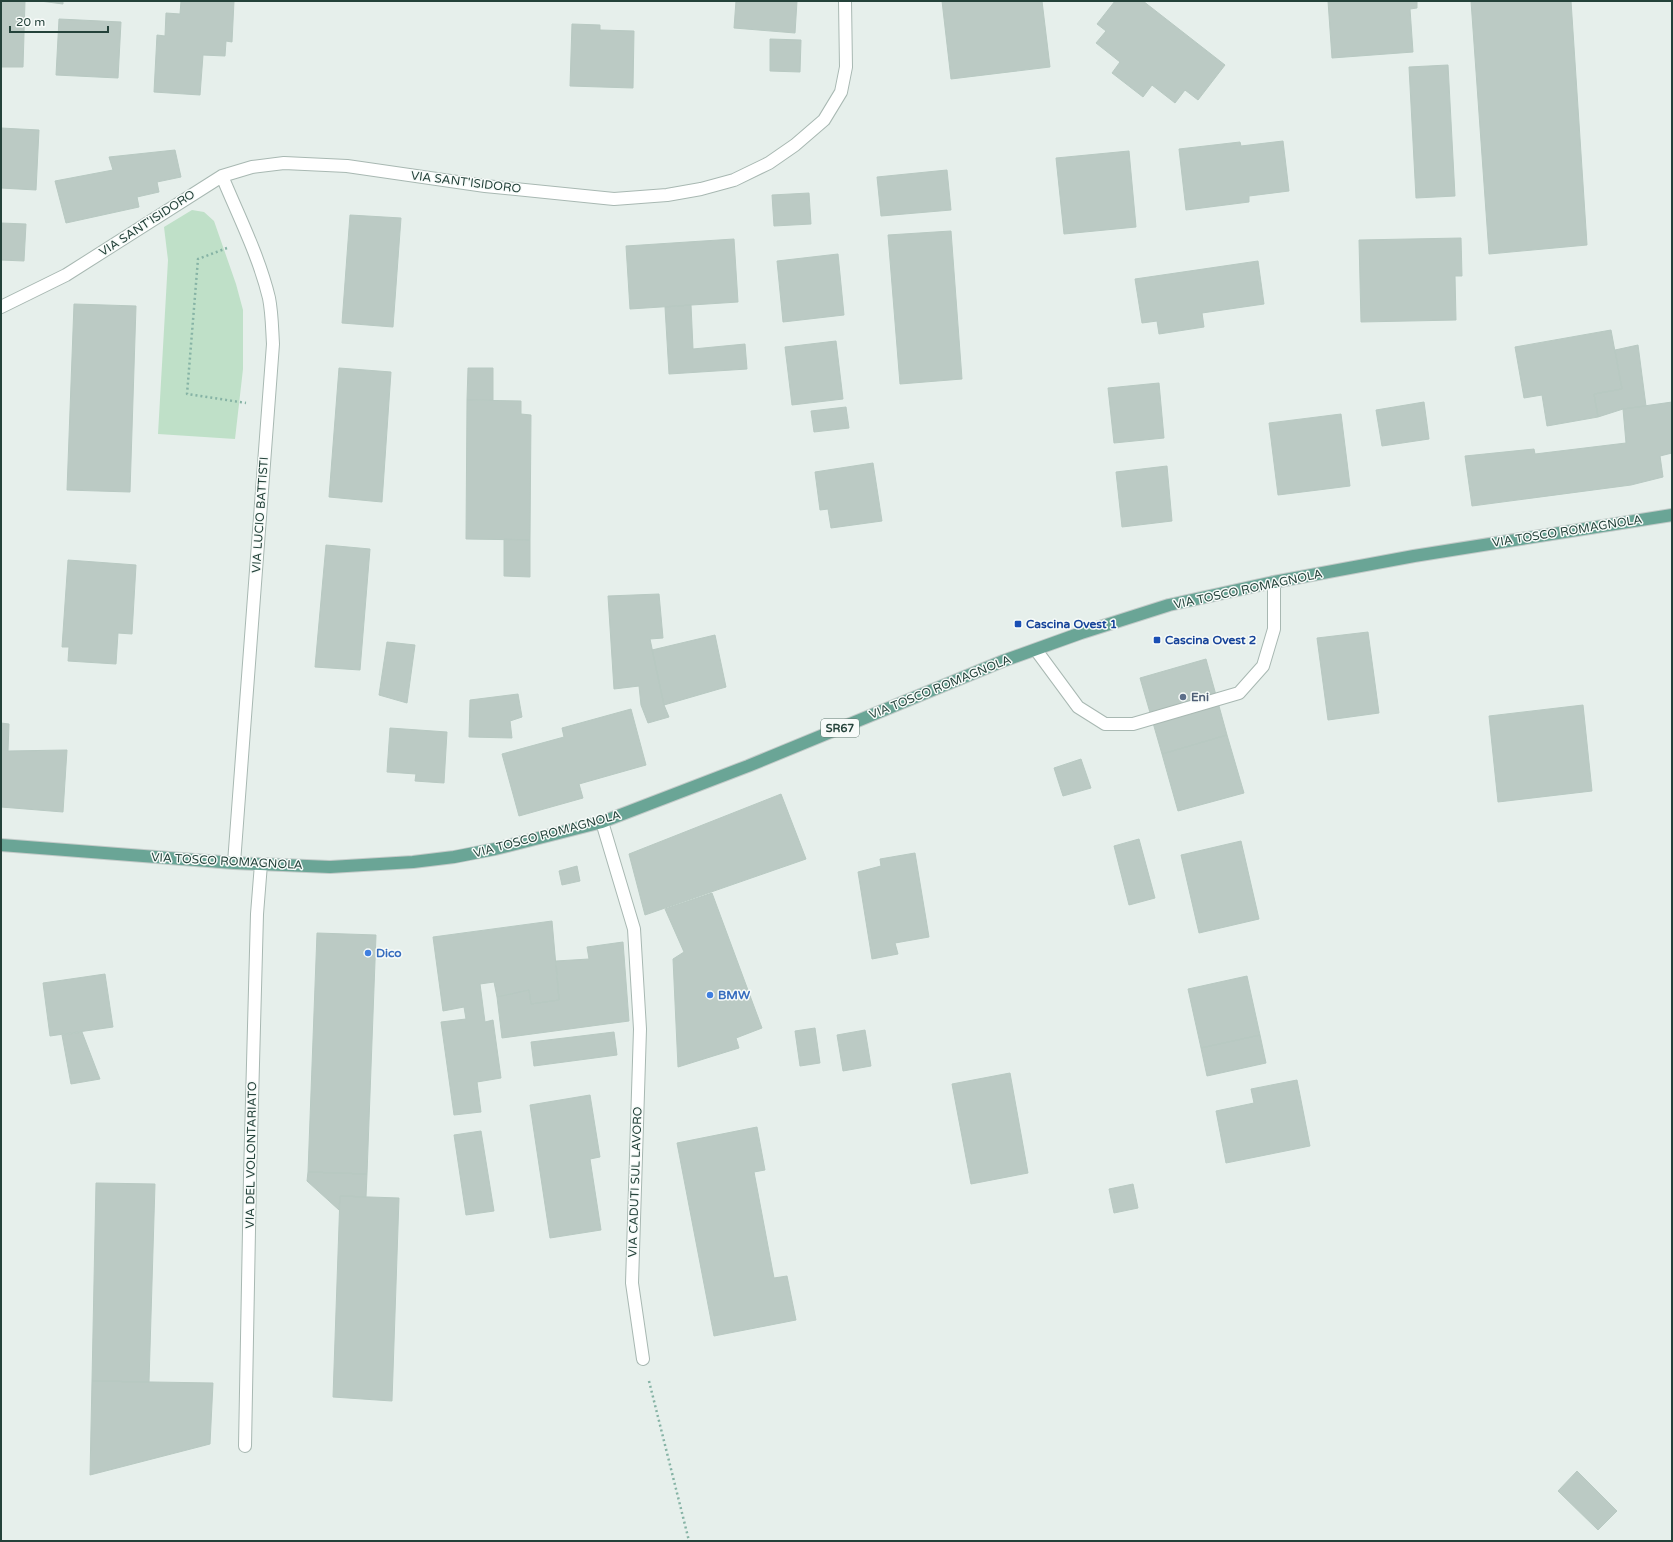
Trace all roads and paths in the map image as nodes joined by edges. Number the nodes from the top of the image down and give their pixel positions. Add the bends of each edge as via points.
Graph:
1 (845, 1) edge
2 (222, 176) junction
3 (249, 240) junction
4 (1, 306) edge
5 (268, 406) junction
6 (1672, 515) edge
7 (1274, 582) junction
8 (1036, 650) junction
9 (602, 822) junction
10 (1, 845) edge
11 (234, 863) junction
12 (261, 864) junction
13 (643, 1359) joint
14 (245, 1446) dead end
15 (689, 1541) edge

1 - 2 street, VIA SANT'ISIDORO via 846,68 841,92 824,120 769,163 734,180 667,195 614,199 485,186 347,166 284,163 252,167
2 - 3 street, VIA LUCIO BATTISTI
2 - 4 street, VIA SANT'ISIDORO via 66,275
3 - 5 street, VIA LUCIO BATTISTI via 272,317 273,344
3 - 5 path via 198,259 187,394
5 - 11 street, VIA LUCIO BATTISTI
6 - 7 main road, VIA TOSCO ROMAGNOLA / SR67
7 - 8 main road, VIA TOSCO ROMAGNOLA / SR67 via 1169,605
7 - 8 street via 1274,629 1263,666 1239,693 1133,724 1105,724 1078,707
8 - 9 main road, VIA TOSCO ROMAGNOLA / SR67
9 - 12 main road, VIA TOSCO ROMAGNOLA / SR67 via 495,849 447,858 330,867
9 - 13 street, VIA CADUTI SUL LAVORO via 634,929 640,1029 632,1283
10 - 11 main road, VIA TOSCO ROMAGNOLA / SR67
11 - 12 main road, VIA TOSCO ROMAGNOLA / SR67
12 - 14 street, VIA DEL VOLONTARIATO via 250,1168
13 - 15 path

